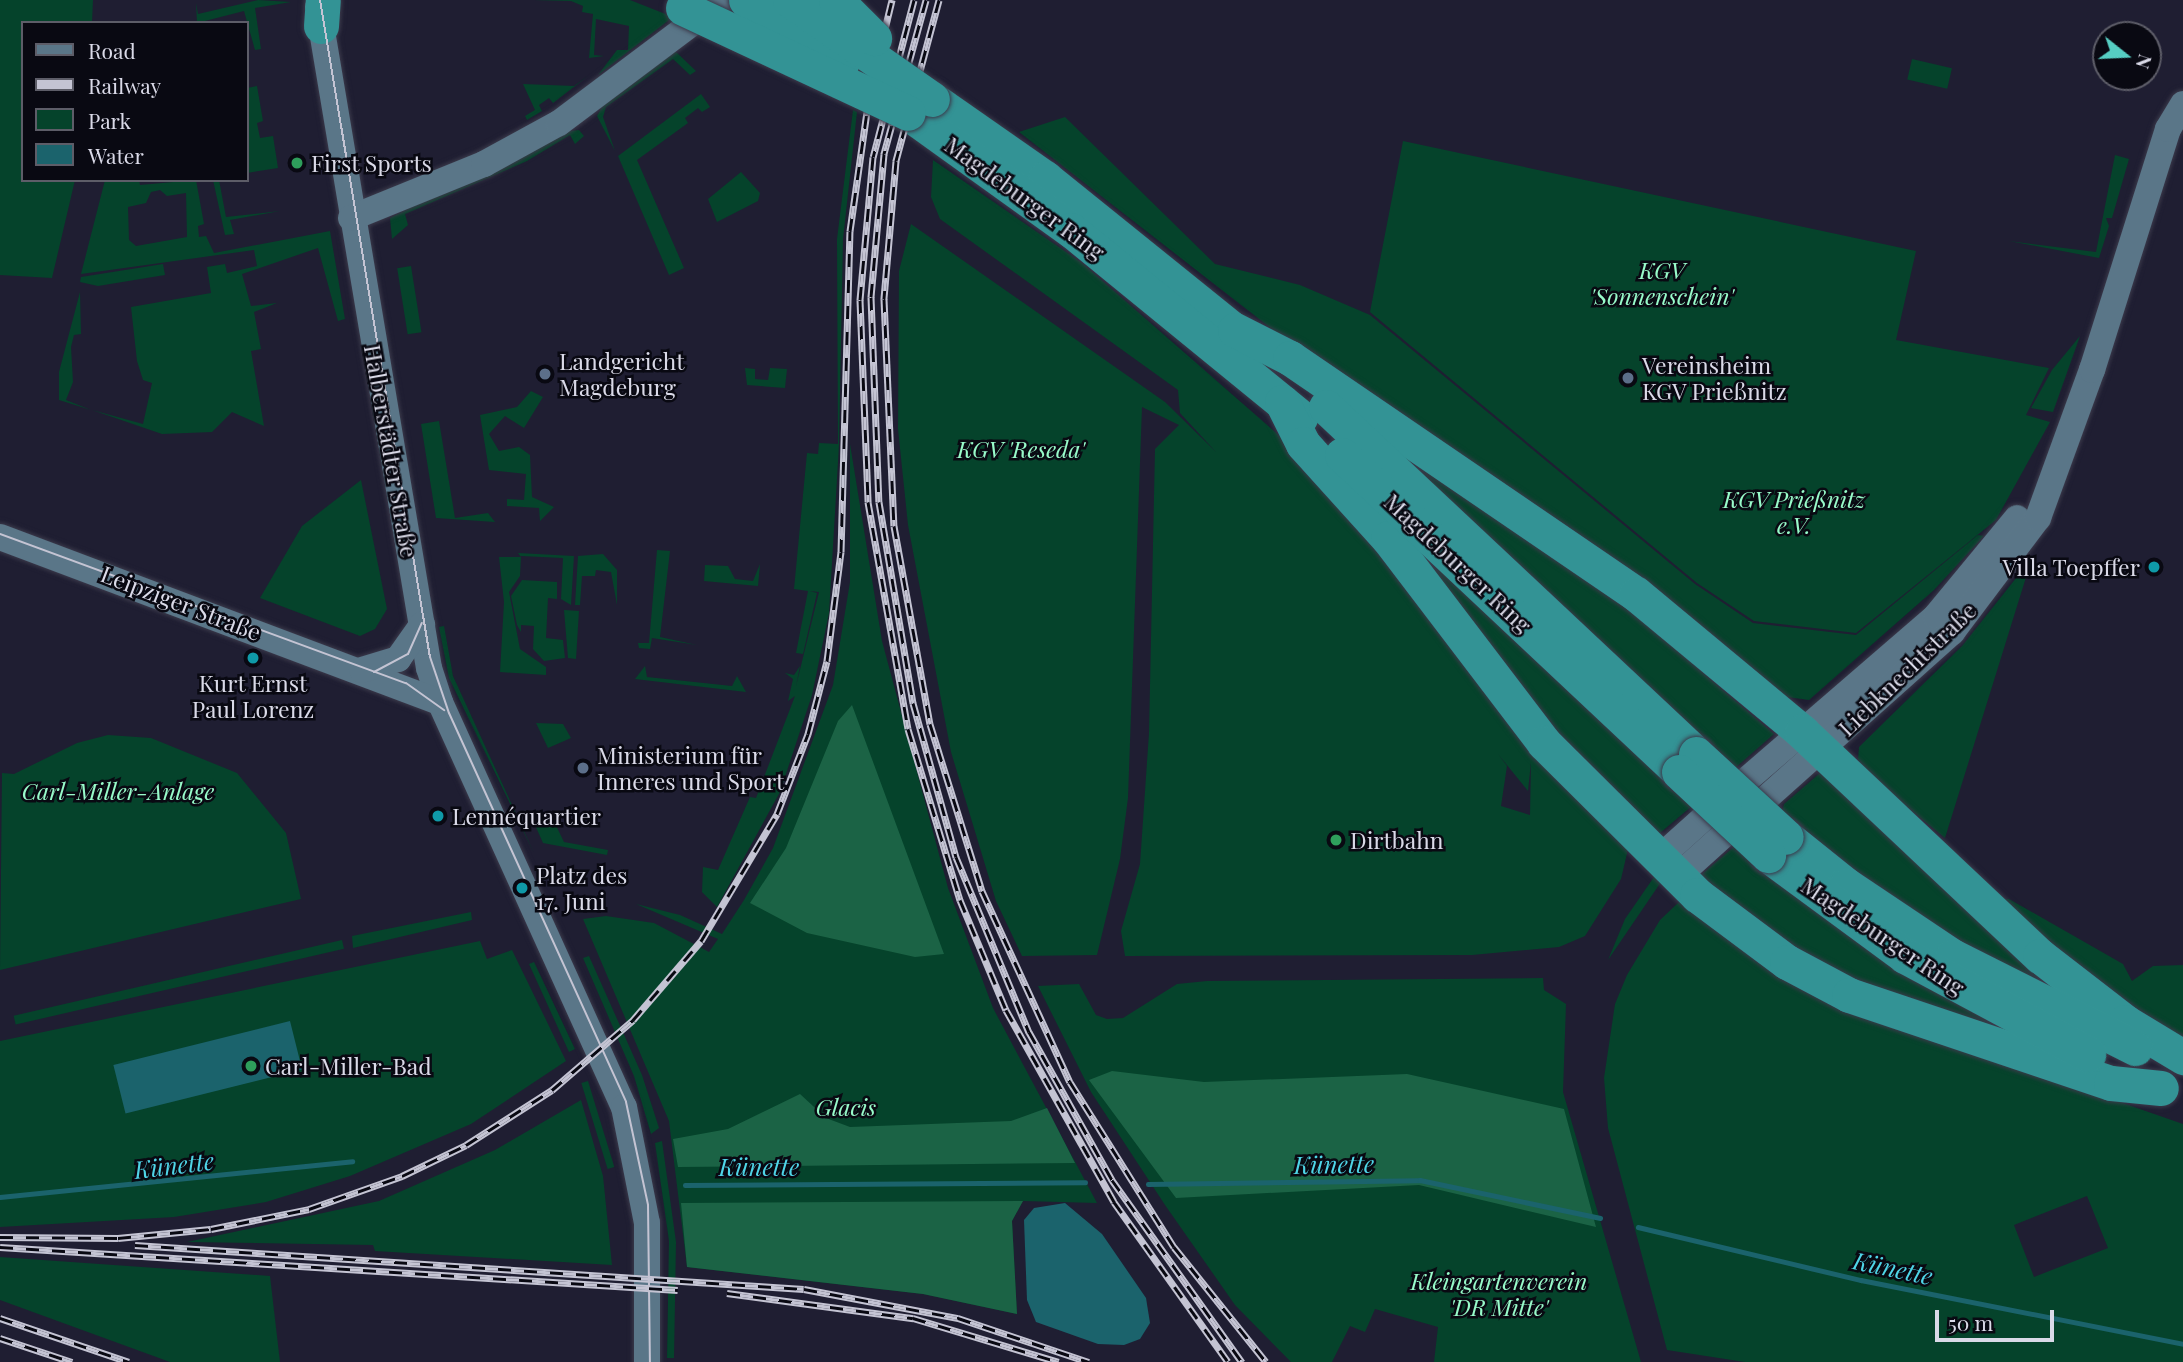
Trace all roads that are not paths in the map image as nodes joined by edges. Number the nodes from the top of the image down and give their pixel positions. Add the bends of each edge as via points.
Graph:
1 (723, 0) edge
2 (746, 0) edge
3 (790, 0) edge
4 (836, 0) edge
5 (673, 4) edge
6 (320, 9) edge
7 (2183, 104) edge
8 (920, 106) junction
9 (1034, 187) junction
10 (351, 218) junction
11 (1235, 330) junction
12 (1282, 402) junction
13 (0, 537) edge
14 (422, 625) junction
15 (362, 670) junction
16 (440, 702) junction
17 (1811, 742) junction
18 (1688, 763) junction
19 (1744, 782) dead end
20 (1763, 801) dead end
21 (1708, 814) dead end
22 (1727, 832) dead end
23 (1667, 868) junction
24 (2183, 1057) edge
25 (2176, 1086) edge
26 (647, 1362) edge

1 - 10 main road via 559,123 460,175
2 - 8 highway, Magdeburger Ring, bridge
3 - 8 highway, Magdeburger Ring, bridge
4 - 8 highway, bridge
5 - 8 highway, bridge
6 - 10 main road, Halberstädter Straße
7 - 17 main road, Liebknechtstraße via 2168,129 2083,396 2033,526 1965,617
8 - 9 highway, Magdeburger Ring
9 - 11 highway, Magdeburger Ring
9 - 12 highway, Magdeburger Ring
10 - 14 main road, Halberstädter Straße
11 - 17 highway via 1290,358 1636,594
11 - 18 highway, Magdeburger Ring via 1436,507
12 - 18 highway, Magdeburger Ring
12 - 23 highway via 1303,444 1388,538 1544,743
13 - 15 main road, Leipziger Straße
14 - 15 main road via 398,659
14 - 16 main road, Halberstädter Straße
15 - 16 main road, Leipziger Straße
16 - 26 main road, Halberstädter Straße via 627,1117 647,1223
17 - 19 main road, Liebknechtstraße
17 - 20 main road, Liebknechtstraße
17 - 24 highway via 2040,956 2125,1022
18 - 25 highway, Magdeburger Ring, bridge via 1777,846 1935,974 2026,1025
21 - 23 main road
22 - 23 main road
23 - 25 highway via 1787,962 1849,995 2111,1083

